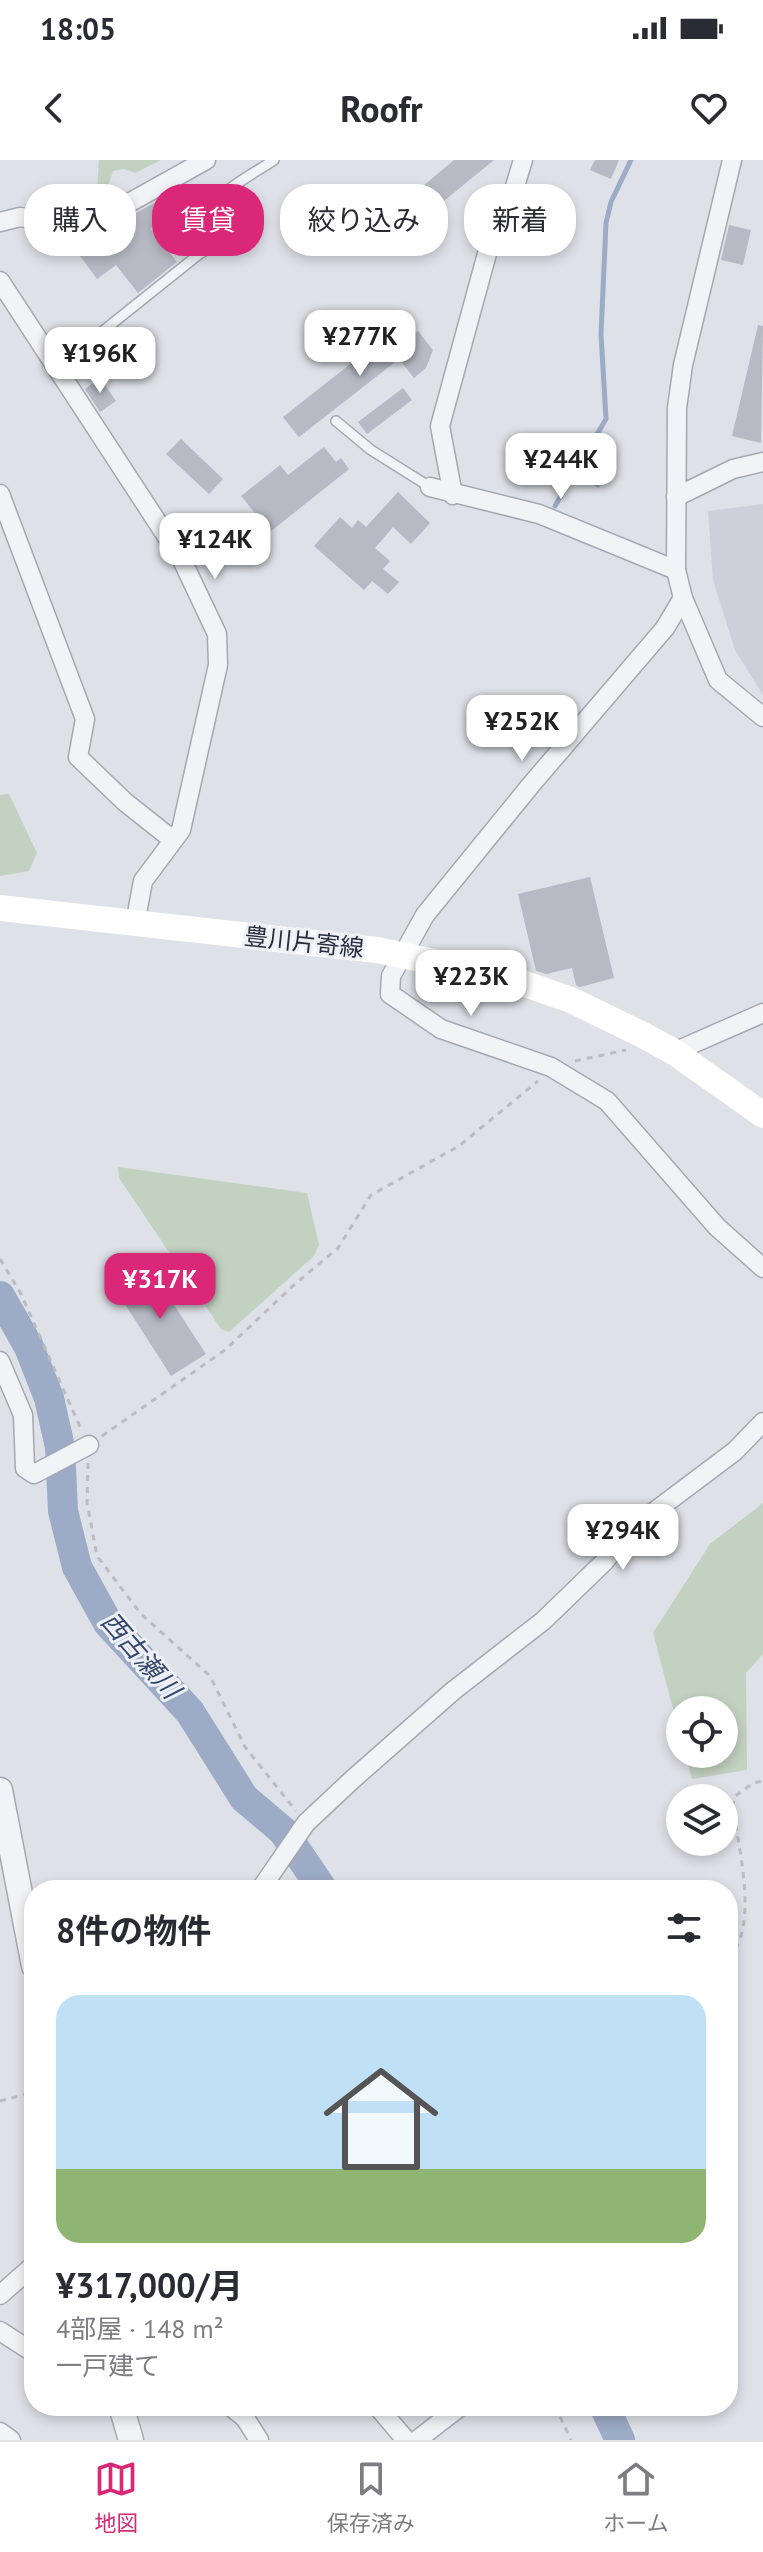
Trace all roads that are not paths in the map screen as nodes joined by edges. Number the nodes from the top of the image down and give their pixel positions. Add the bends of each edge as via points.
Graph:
1 (206, 160) edge
2 (274, 160) edge
3 (523, 160) edge
4 (732, 160) edge
5 (239, 184) edge
6 (0, 222) edge
7 (198, 256) edge
8 (0, 281) edge
9 (103, 331) dead end
10 (336, 421) dead end
11 (763, 462) edge
12 (430, 487) joint
13 (0, 494) edge
14 (453, 495) junction
15 (676, 497) junction
16 (676, 570) junction
17 (683, 598) junction
18 (763, 717) edge
19 (173, 840) junction
20 (0, 908) edge
21 (135, 924) junction
22 (402, 953) junction
23 (763, 1013) edge
24 (674, 1052) junction
25 (763, 1115) edge
26 (763, 1268) edge
27 (0, 1361) edge
28 (763, 1422) edge
29 (89, 1445) road end
30 (0, 1790) edge
31 (267, 1880) edge
32 (24, 1914) edge
33 (24, 2274) edge
34 (0, 2295) edge
35 (0, 2331) edge
36 (24, 2347) edge
37 (124, 2416) edge
38 (242, 2416) edge
39 (386, 2416) edge
40 (448, 2416) edge
41 (0, 2432) edge
42 (250, 2437) edge
43 (11, 2440) edge
44 (131, 2440) edge
45 (406, 2440) edge
46 (417, 2440) edge

1 - 6 street via 91,224 20,217
2 - 5 lane
3 - 14 street via 513,193 497,217 440,426
4 - 15 street via 683,365
7 - 9 lane
8 - 19 street via 182,560 217,634 218,665 181,830
10 - 12 lane
11 - 15 street via 733,469
12 - 14 street
13 - 19 street via 85,719 78,757
14 - 16 street via 539,514
15 - 16 street
16 - 17 street
17 - 18 street via 718,680
17 - 22 street via 665,628 425,915
19 - 21 street via 143,881
20 - 21 main road, 豊川片寄線
21 - 22 main road, 豊川片寄線
22 - 24 main road, 豊川片寄線 via 505,977 571,1000
22 - 26 street via 391,976 390,994 441,1029 551,1067 607,1101 717,1227
23 - 24 street
24 - 25 main road, 豊川片寄線
27 - 29 street via 23,1415 25,1468 34,1474
28 - 31 street via 735,1451 630,1530 543,1621 443,1699 306,1823
30 - 32 street
33 - 34 street
35 - 36 street
37 - 44 street
38 - 42 street
39 - 45 street
40 - 46 street
41 - 43 street

